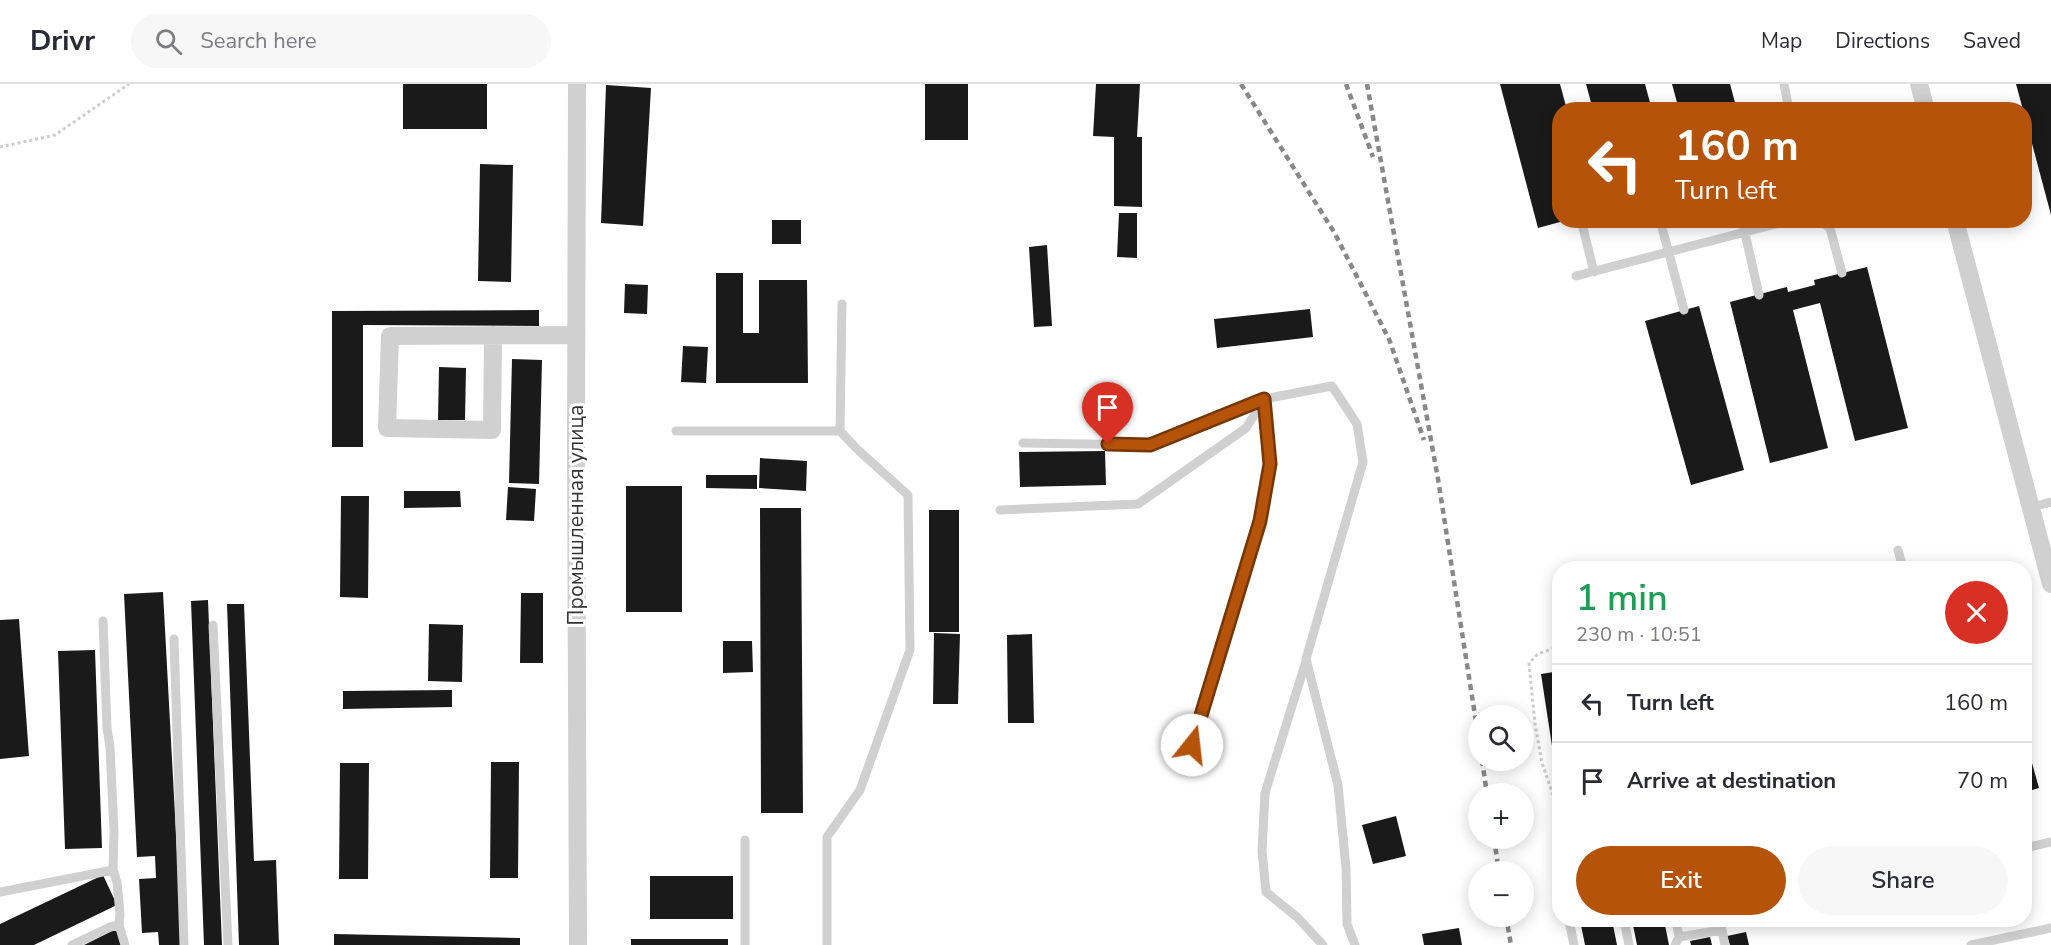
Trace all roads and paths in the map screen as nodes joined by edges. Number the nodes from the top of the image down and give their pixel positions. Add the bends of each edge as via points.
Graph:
1 (129, 84) edge
2 (577, 84) edge
3 (1784, 84) edge
4 (1919, 84) edge
5 (1787, 102) edge
6 (1924, 102) edge
7 (0, 147) edge
8 (1583, 228) edge
9 (1662, 228) edge
10 (1744, 228) edge
11 (1760, 228) edge
12 (1830, 228) edge
13 (1957, 228) edge
14 (1745, 232) junction
15 (1669, 252) junction
16 (1594, 272) junction
17 (1842, 273) dead end
18 (1576, 276) dead end
19 (1759, 295) dead end
20 (842, 304) dead end
21 (1684, 310) dead end
22 (576, 335) junction
23 (493, 336) junction
24 (1264, 399) junction
25 (676, 431) dead end
26 (840, 431) junction
27 (1023, 443) dead end
28 (2051, 502) edge
29 (2032, 507) junction
30 (1000, 510) dead end
31 (1898, 550) dead end
32 (1901, 561) edge
33 (2051, 584) edge
34 (103, 621) dead end
35 (213, 625) dead end
36 (174, 639) dead end
37 (1552, 649) edge
38 (1306, 659) junction
39 (1192, 745) dead end
40 (1552, 792) edge
41 (745, 840) dead end
42 (2051, 842) edge
43 (2032, 846) edge
44 (113, 870) junction
45 (0, 892) edge
46 (119, 925) junction
47 (1570, 927) edge
48 (1625, 927) edge
49 (2051, 927) edge
50 (1677, 941) edge
51 (72, 945) edge
52 (125, 945) edge
53 (183, 945) edge
54 (228, 945) edge
55 (578, 945) edge
56 (746, 945) edge
57 (827, 945) edge
58 (1323, 945) edge
59 (1355, 945) edge
60 (1574, 945) edge
61 (1629, 945) edge
62 (1725, 945) edge
63 (1971, 945) edge

1 - 7 path via 54,135
2 - 22 street, Промышленная улица
3 - 5 lane
4 - 6 street
8 - 16 lane
9 - 15 lane
10 - 14 lane
11 - 14 lane
12 - 17 lane
13 - 29 street
14 - 15 lane
14 - 19 lane
15 - 16 lane
15 - 21 lane
16 - 18 lane
20 - 26 lane
22 - 23 street
22 - 55 street, Промышленная улица
23 - 23 street via 390,336 387,428 492,430
24 - 27 lane via 1150,445
24 - 30 lane via 1246,428 1138,504
24 - 38 lane via 1332,386 1357,424 1363,462
24 - 39 lane via 1270,464 1260,521
25 - 26 lane
26 - 57 lane via 908,495 910,650 860,790 827,837
28 - 29 lane
29 - 33 street
31 - 32 lane
34 - 44 lane
35 - 54 lane
36 - 53 lane
37 - 40 path via 1529,663 1535,724
38 - 58 lane via 1265,793 1262,851 1266,892 1298,917
38 - 59 lane via 1338,785 1347,924
41 - 56 lane
42 - 43 lane
44 - 45 lane
44 - 46 lane
46 - 51 lane
46 - 52 lane
47 - 60 lane
48 - 61 lane
49 - 63 lane
50 - 62 lane via 1722,930

